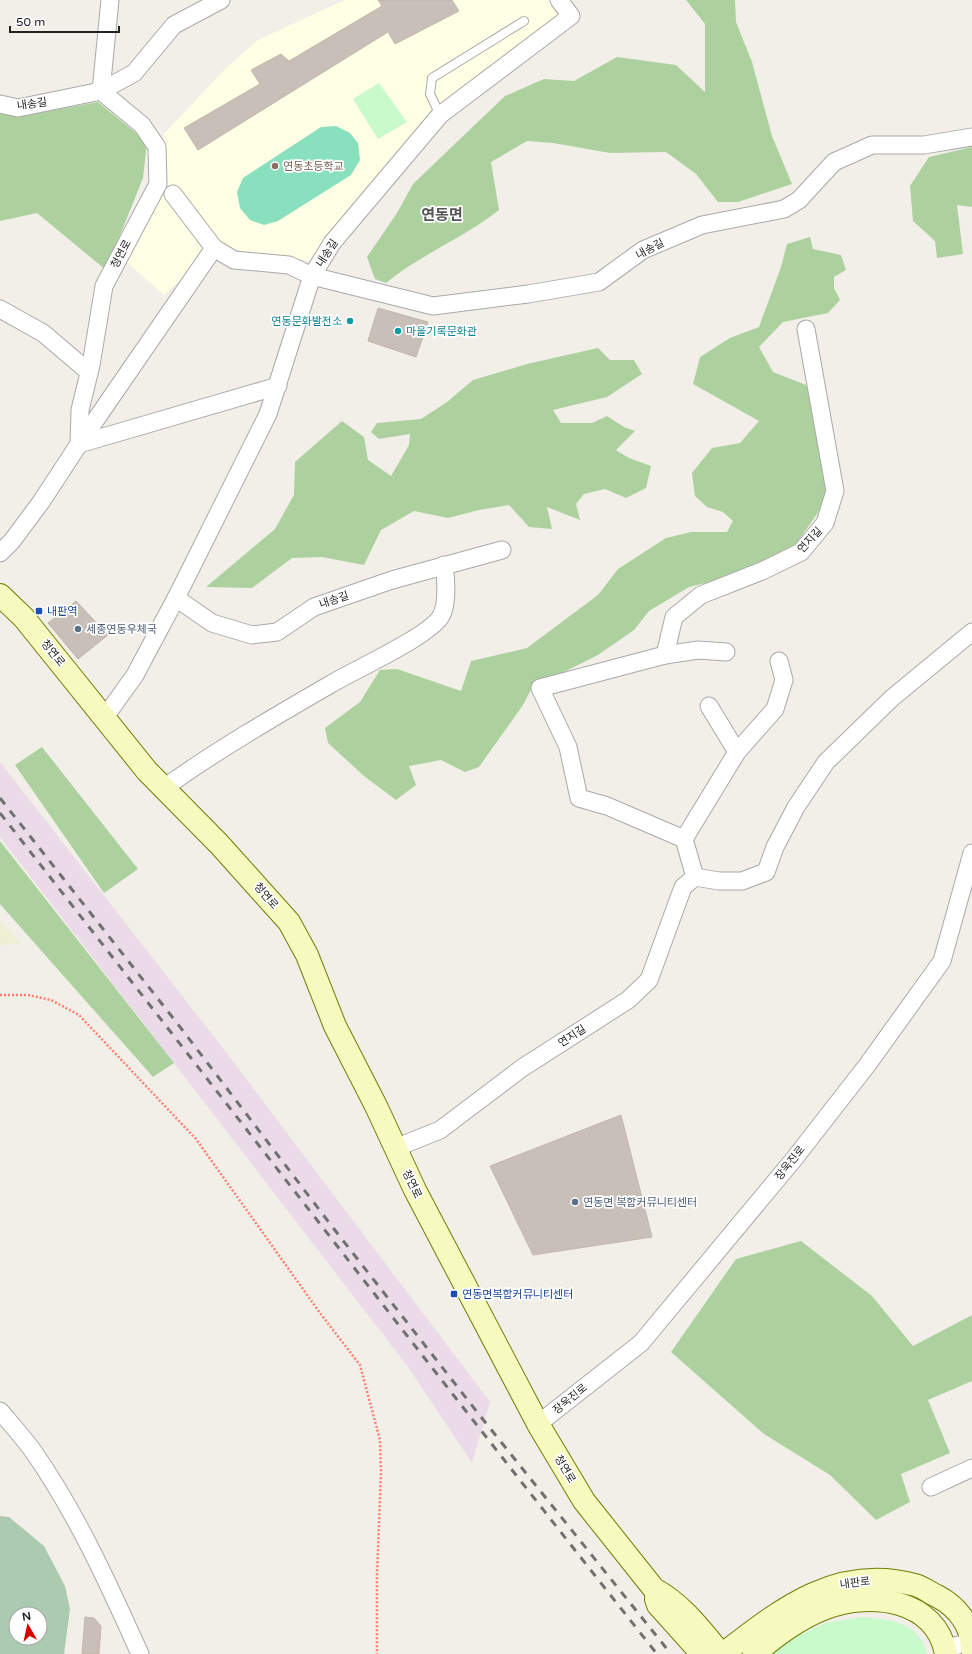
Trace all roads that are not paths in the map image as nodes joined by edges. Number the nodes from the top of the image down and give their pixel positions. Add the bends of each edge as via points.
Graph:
1 (110, 0) edge
2 (221, 0) edge
3 (559, 0) edge
4 (524, 21) dead end
5 (101, 91) junction
6 (0, 104) edge
7 (440, 115) junction
8 (972, 138) edge
9 (173, 194) dead end
10 (214, 248) junction
11 (312, 276) junction
12 (0, 309) edge
13 (806, 329) dead end
14 (89, 372) junction
15 (278, 386) junction
16 (79, 444) junction
17 (502, 550) dead end
18 (0, 553) edge
19 (444, 565) junction
20 (0, 595) edge
21 (176, 598) junction
22 (972, 632) edge
23 (726, 652) dead end
24 (665, 655) junction
25 (779, 661) dead end
26 (709, 706) dead end
27 (105, 717) junction
28 (737, 752) junction
29 (164, 788) junction
30 (684, 840) junction
31 (972, 853) edge
32 (695, 877) junction
33 (395, 1148) junction
34 (0, 1411) edge
35 (538, 1424) junction
36 (972, 1468) edge
37 (931, 1488) dead end
38 (654, 1588) junction
39 (946, 1600) junction
40 (972, 1612) edge
41 (770, 1629) junction
42 (972, 1642) edge
43 (972, 1649) edge
44 (945, 1651) edge
45 (140, 1654) edge
46 (702, 1654) edge
47 (722, 1654) edge
48 (754, 1654) edge

1 - 5 street
2 - 5 street, 내송길 via 174,25 134,73
3 - 7 street, 내송길 via 571,16
4 - 7 lane via 432,78 430,94
5 - 6 street, 내송길 via 18,108
5 - 14 street, 청연로 via 142,125 157,147 158,184 104,286
7 - 11 street, 내송길 via 332,243
8 - 11 street, 내송길 via 924,144 872,145 834,162 799,200 784,209 702,224 643,250 599,282 432,306
9 - 10 street
10 - 11 street via 234,260 289,265
10 - 16 street
11 - 15 street, 내송길
12 - 14 street via 43,333
13 - 24 street, 연지길 via 836,491 825,523 801,552 762,571 701,595 674,617
14 - 16 street, 청연로 via 80,410
15 - 16 street
15 - 21 street, 내송길 via 268,414
16 - 18 street via 41,502
17 - 19 street, 내송길
19 - 21 street, 내송길 via 314,607 277,632 271,633 252,635 212,623
19 - 29 street via 447,586 441,616 421,634 331,683 219,750
20 - 27 main road, 청연로 via 24,618
21 - 27 street, 내송길 via 136,675
22 - 32 street via 892,698 826,762 796,807 775,847 766,872 742,881
23 - 24 street via 698,650
24 - 30 street via 540,688 568,747 580,798 607,806
25 - 28 street via 784,680 775,709
26 - 28 street
27 - 29 main road, 청연로
28 - 30 street
29 - 33 main road, 청연로 via 219,844 289,922 307,955 335,1026
30 - 32 street
31 - 35 street, 장욱진로 via 942,962 868,1064 775,1182 641,1343
32 - 33 street, 연지길 via 683,886 649,980 628,1000 522,1068 440,1130
33 - 35 main road, 청연로 via 414,1190
34 - 45 street via 33,1451 72,1513 113,1593
35 - 38 main road, 청연로 via 584,1501
36 - 37 street
38 - 46 main road, 청연로 via 658,1605
38 - 47 main road, 청연로 via 693,1620
39 - 40 street via 964,1606
39 - 41 main road, 내판로 via 916,1585 881,1580 842,1583 804,1599
39 - 42 main road, 내판로 via 962,1617 972,1636
41 - 44 main road, 내판로 via 797,1623 826,1608 852,1601 885,1600 911,1608 932,1622 943,1641
41 - 47 main road, 내판로
41 - 48 main road, 내판로
42 - 43 main road, 내판로
42 - 44 street

